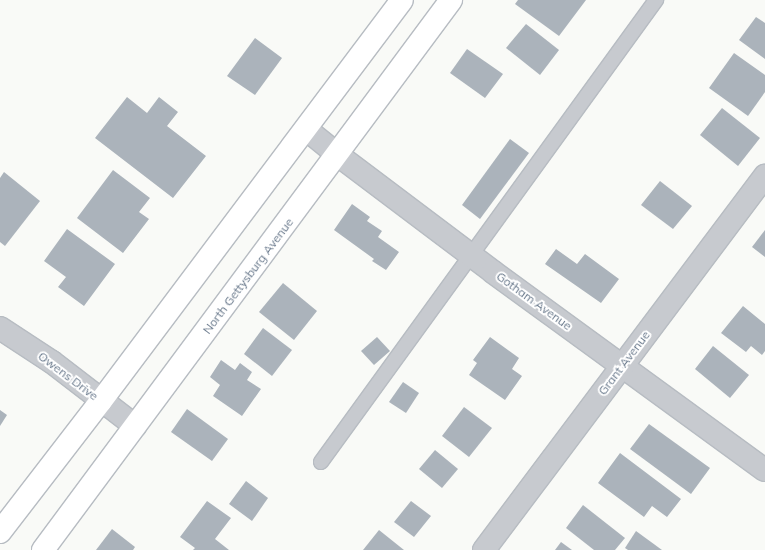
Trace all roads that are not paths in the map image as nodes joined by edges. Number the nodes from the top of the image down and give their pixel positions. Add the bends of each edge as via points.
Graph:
1 (402, 0) edge
2 (451, 0) edge
3 (656, 0) edge
4 (306, 129) junction
5 (338, 155) junction
6 (765, 176) edge
7 (470, 254) junction
8 (0, 328) edge
9 (623, 366) junction
10 (101, 401) junction
11 (135, 426) junction
12 (321, 462) dead end
13 (765, 470) edge
14 (0, 532) edge
15 (43, 550) edge
16 (484, 550) edge

1 - 4 main road
2 - 5 main road, North Gettysburg Avenue
3 - 7 lane
4 - 5 street, Gotham Avenue
4 - 10 main road
5 - 7 street, Gotham Avenue
5 - 11 main road, North Gettysburg Avenue
6 - 9 street, Grant Avenue
7 - 9 street, Gotham Avenue
7 - 12 lane
8 - 10 street, Owens Drive via 52,362
9 - 13 street, Gotham Avenue
9 - 16 street, Grant Avenue
10 - 11 street, Owens Drive
10 - 14 main road
11 - 15 main road, North Gettysburg Avenue

